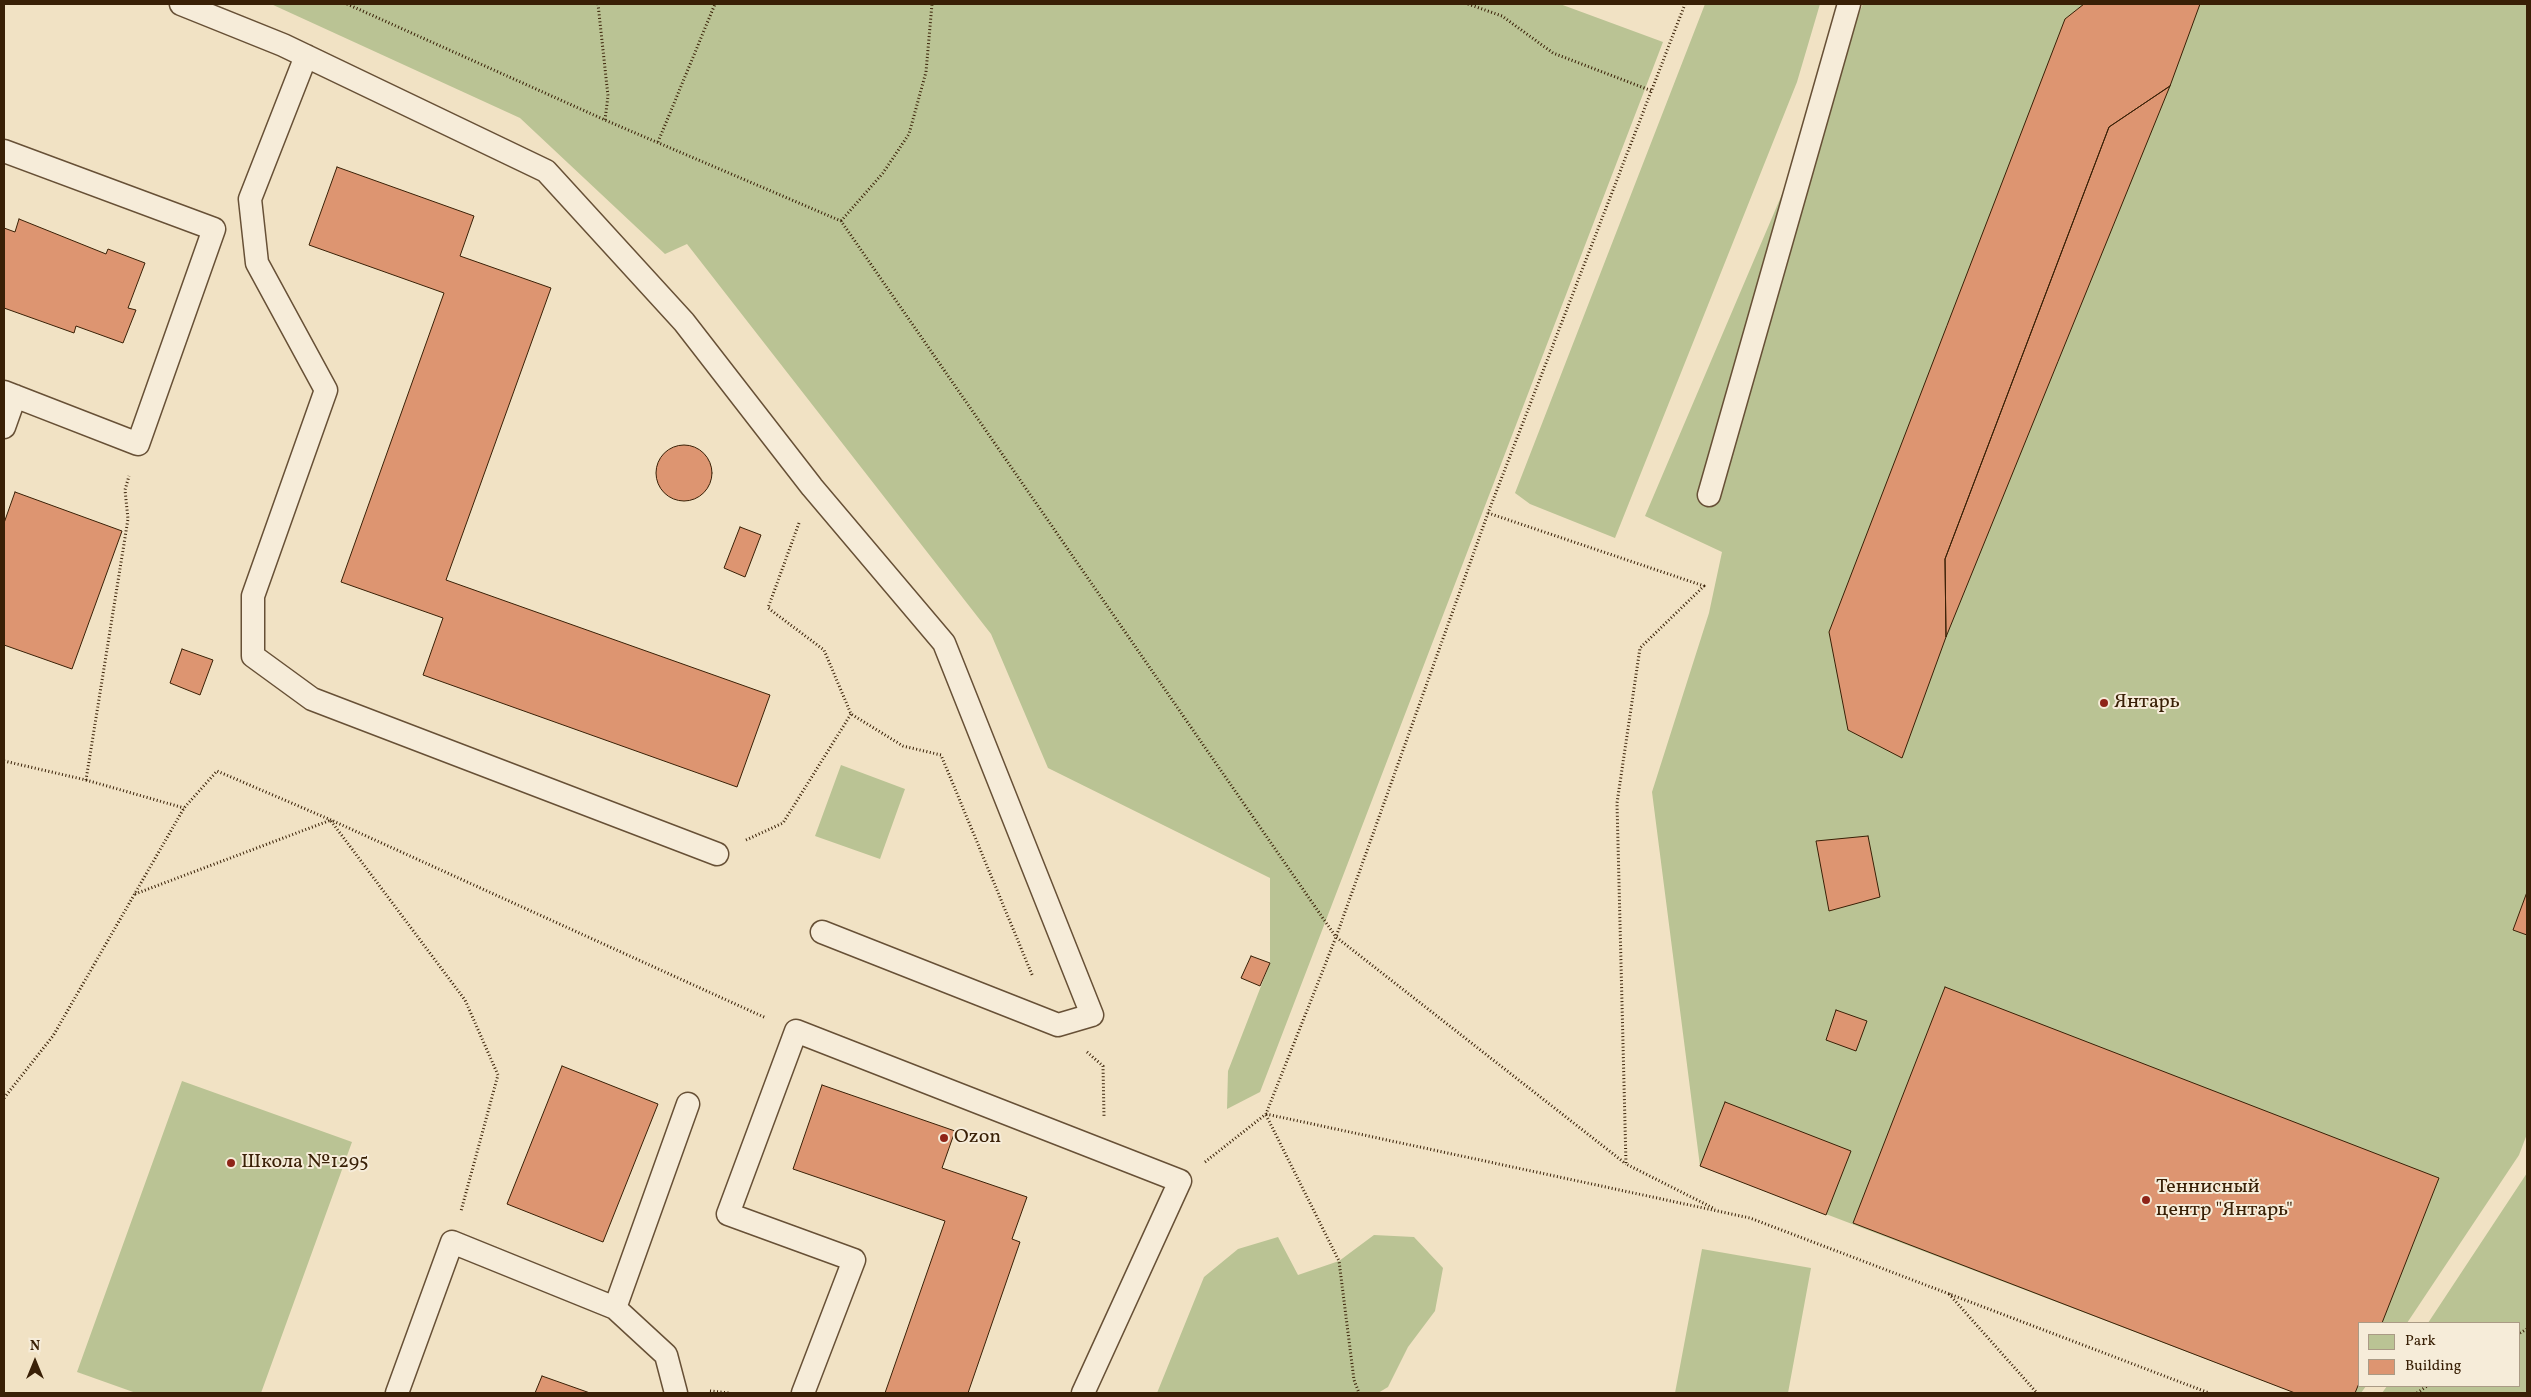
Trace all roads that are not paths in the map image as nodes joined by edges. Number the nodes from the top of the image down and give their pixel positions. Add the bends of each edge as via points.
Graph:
1 (181, 4) edge
2 (1849, 4) edge
3 (306, 56) junction
4 (4, 150) edge
5 (9, 394) edge
6 (4, 427) edge
7 (1709, 496) dead end
8 (717, 854) road end
9 (822, 932) dead end
10 (688, 1104) dead end
11 (615, 1308) junction
12 (397, 1393) edge
13 (676, 1393) edge
14 (803, 1393) edge
15 (1083, 1393) edge

1 - 3 lane
2 - 7 lane
3 - 8 lane via 250,199 257,263 326,390 252,596 253,656 312,699
3 - 9 lane via 546,171 684,322 812,487 944,644 1092,1015 1058,1025
4 - 5 lane via 214,229 138,444
5 - 6 lane
10 - 11 lane
11 - 12 lane via 452,1242
11 - 13 lane via 666,1355
14 - 15 lane via 854,1260 728,1214 796,1031 1180,1181

